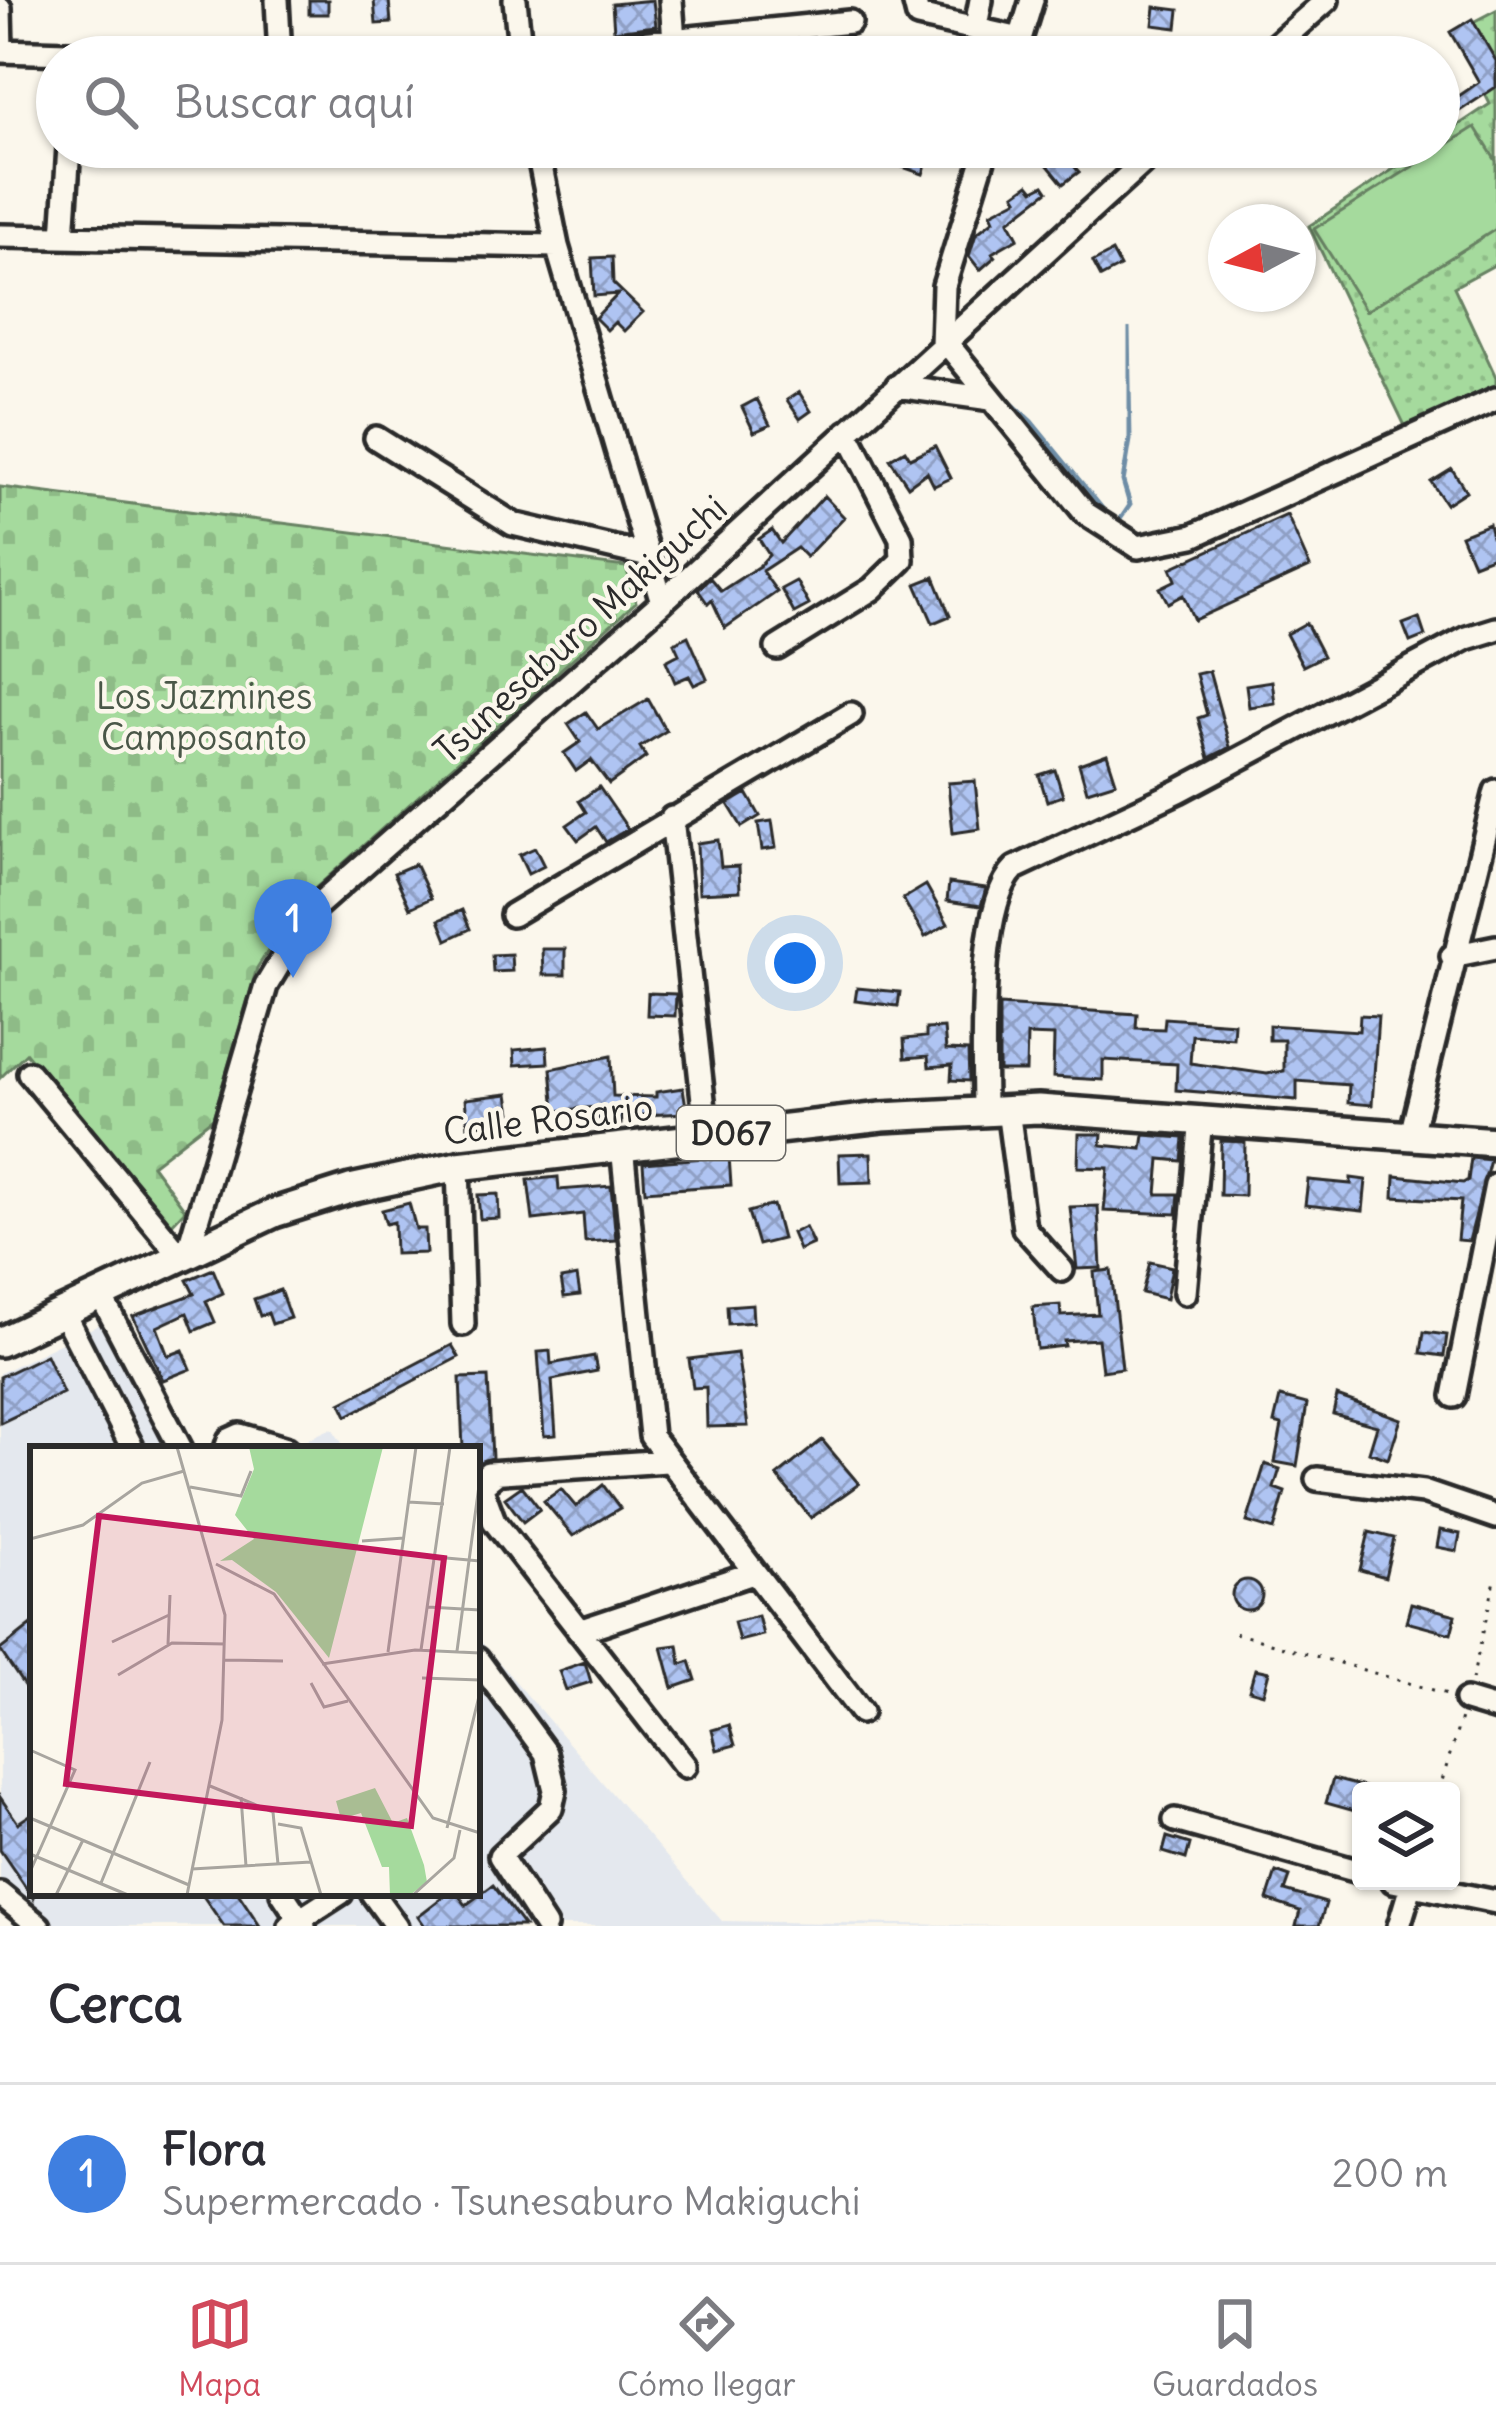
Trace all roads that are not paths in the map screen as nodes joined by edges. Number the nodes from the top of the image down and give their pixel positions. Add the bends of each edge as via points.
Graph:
1 (277, 0) edge
2 (515, 0) edge
3 (671, 0) edge
4 (914, 0) edge
5 (981, 0) edge
6 (1032, 0) edge
7 (1327, 0) edge
8 (0, 8) edge
9 (850, 22) dead end
10 (976, 26) junction
11 (279, 36) edge
12 (519, 36) edge
13 (674, 36) edge
14 (720, 36) edge
15 (995, 36) edge
16 (1021, 36) edge
17 (1286, 36) edge
18 (1, 51) edge
19 (36, 53) edge
20 (68, 168) edge
21 (541, 168) edge
22 (981, 168) edge
23 (1137, 168) edge
24 (0, 236) edge
25 (63, 237) junction
26 (557, 246) junction
27 (943, 342) junction
28 (898, 386) junction
29 (991, 399) junction
30 (1496, 399) edge
31 (847, 432) junction
32 (376, 438) dead end
33 (650, 556) junction
34 (662, 602) junction
35 (1496, 629) edge
36 (777, 648) dead end
37 (851, 714) dead end
38 (1496, 791) edge
39 (672, 818) junction
40 (512, 915) dead end
41 (1496, 947) edge
42 (1452, 956) junction
43 (28, 1073) dead end
44 (996, 1110) junction
45 (1201, 1118) junction
46 (1411, 1135) junction
47 (707, 1136) junction
48 (1496, 1142) edge
49 (622, 1146) junction
50 (458, 1166) junction
51 (1496, 1185) edge
52 (184, 1253) junction
53 (1062, 1270) dead end
54 (1185, 1293) dead end
55 (100, 1294) junction
56 (63, 1312) junction
57 (464, 1324) dead end
58 (0, 1342) edge
59 (1454, 1396) dead end
60 (131, 1446) edge
61 (179, 1446) edge
62 (227, 1446) edge
63 (276, 1446) edge
64 (667, 1461) junction
65 (487, 1473) edge
66 (1317, 1479) dead end
67 (1496, 1517) edge
68 (753, 1573) junction
69 (579, 1630) junction
70 (480, 1663) edge
71 (1466, 1700) road end
72 (1496, 1708) edge
73 (860, 1712) dead end
74 (685, 1766) dead end
75 (1175, 1820) dead end
76 (488, 1856) edge
77 (1352, 1869) edge
78 (1402, 1890) edge
79 (1433, 1890) edge
80 (0, 1894) edge
81 (284, 1896) edge
82 (337, 1896) edge
83 (374, 1896) edge
84 (1496, 1902) edge
85 (298, 1924) edge
86 (39, 1926) edge
87 (396, 1926) edge
88 (544, 1926) edge
89 (1400, 1926) edge

1 - 11 street
2 - 12 street
3 - 13 street
4 - 10 street via 918,16
5 - 10 street
6 - 16 street
7 - 17 street
8 - 18 street
9 - 14 street
10 - 15 street
18 - 19 street
20 - 25 street
21 - 26 street
22 - 27 street via 944,286
23 - 27 street, Tsunesaburo Makiguchi
24 - 25 street
25 - 26 street
26 - 33 street
27 - 28 street, Tsunesaburo Makiguchi
27 - 29 street
28 - 29 street
28 - 31 street, Tsunesaburo Makiguchi
29 - 30 street via 1085,513 1119,539 1155,547
31 - 34 street, Tsunesaburo Makiguchi
31 - 36 street via 901,538 902,560 872,590
32 - 33 street via 513,524
33 - 34 street
34 - 52 street, Tsunesaburo Makiguchi via 310,911 266,986
35 - 44 street via 1015,868 1000,887 984,985
37 - 39 street
38 - 42 street
39 - 40 street
39 - 47 street
41 - 42 street
42 - 46 street
43 - 52 street
44 - 45 main road, Calle Rosario / D067
44 - 47 main road, Calle Rosario / D067
44 - 53 street via 1024,1228
45 - 46 main road, Calle Rosario / D067
45 - 54 street
46 - 48 main road, Calle Rosario / D067
47 - 49 main road, Calle Rosario / D067
49 - 50 main road, Calle Rosario / D067
49 - 64 street via 651,1436
50 - 52 main road, Calle Rosario / D067 via 322,1197
50 - 57 street
51 - 59 street
52 - 55 main road, Calle Rosario / D067
55 - 56 main road, Calle Rosario / D067
55 - 61 street
56 - 58 main road, Calle Rosario / D067
56 - 60 street
62 - 63 street via 240,1436
64 - 65 street
64 - 68 street
65 - 69 street via 486,1508
66 - 67 street via 1423,1492
68 - 69 street
68 - 73 street
69 - 74 street
70 - 76 street via 546,1753 555,1790 538,1826
71 - 72 street
75 - 77 street
76 - 88 street
78 - 89 street
79 - 84 street
80 - 86 street
81 - 85 street
82 - 85 street
83 - 87 street

